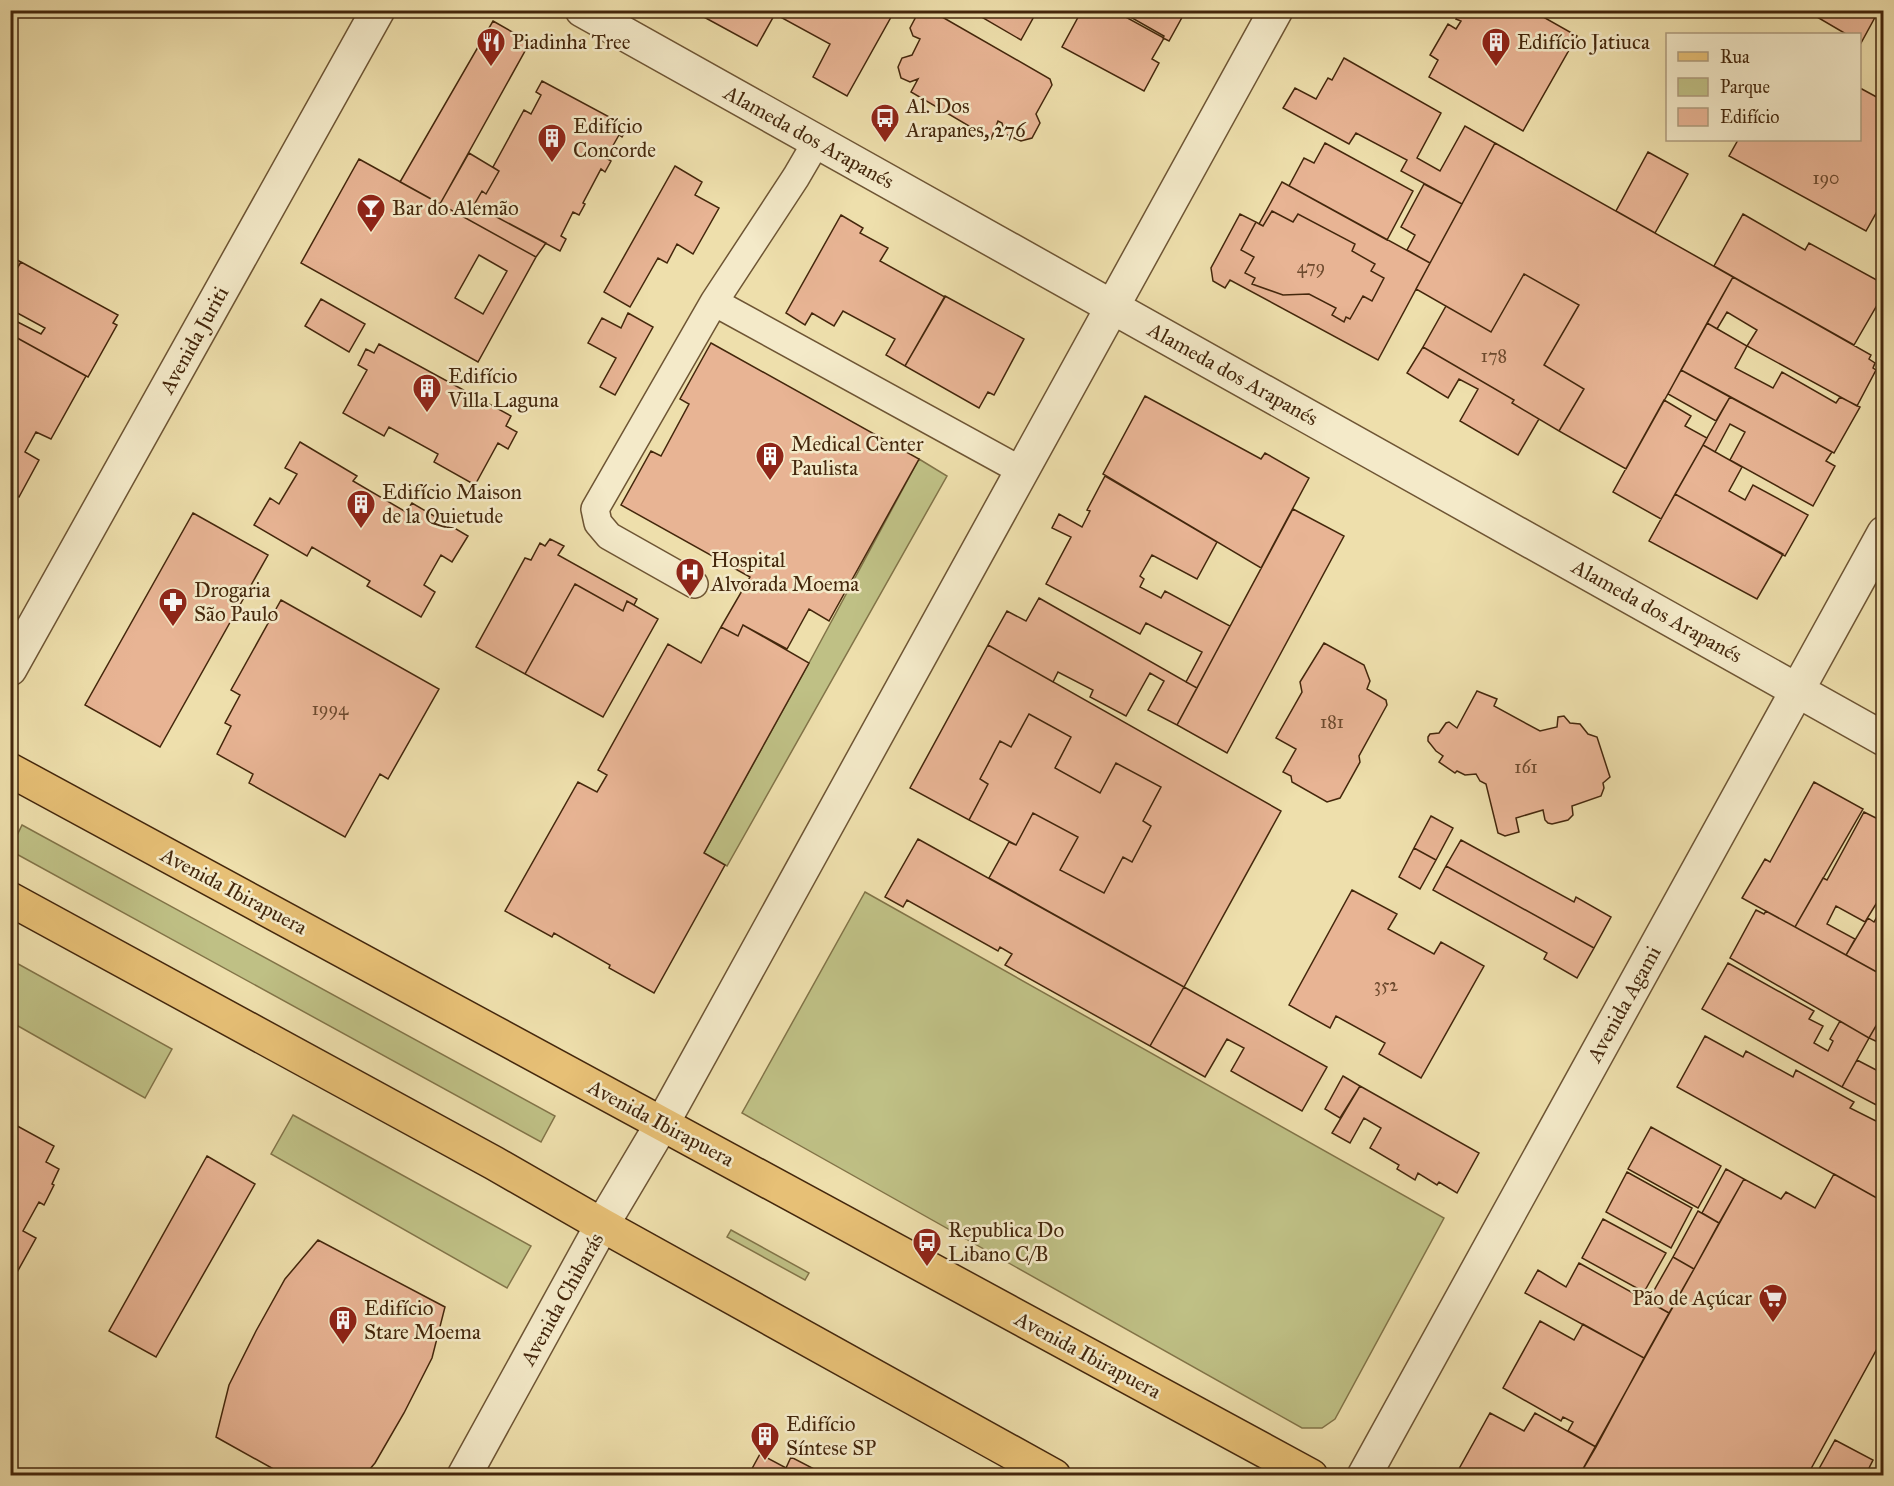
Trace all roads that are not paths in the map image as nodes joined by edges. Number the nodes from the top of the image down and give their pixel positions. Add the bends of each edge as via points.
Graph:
1 (378, 10) edge
2 (582, 10) edge
3 (1276, 10) edge
4 (817, 141) junction
5 (714, 302) junction
6 (1112, 306) junction
7 (1022, 471) junction
8 (1884, 533) edge
9 (694, 584) dead end
10 (10, 669) edge
11 (1797, 689) junction
12 (1884, 739) edge
13 (10, 770) edge
14 (10, 899) edge
15 (662, 1124) junction
16 (602, 1225) junction
17 (464, 1476) edge
18 (1054, 1476) edge
19 (1311, 1476) edge
20 (1364, 1476) edge

1 - 10 street, Avenida Juriti
2 - 4 street, Alameda dos Arapanés
3 - 6 street, Avenida Chibarás
4 - 5 lane
4 - 6 street, Alameda dos Arapanés
5 - 7 lane
5 - 9 lane via 595,509 598,524 609,536
6 - 7 street, Avenida Chibarás
6 - 11 street, Alameda dos Arapanés
7 - 15 street, Avenida Chibarás
8 - 11 street, Avenida Agami
11 - 12 street, Alameda dos Arapanés
11 - 20 street, Avenida Agami
13 - 15 main road, Avenida Ibirapuera
14 - 16 main road
15 - 16 street, Avenida Chibarás
15 - 19 main road, Avenida Ibirapuera
16 - 17 street, Avenida Chibarás
16 - 18 main road

